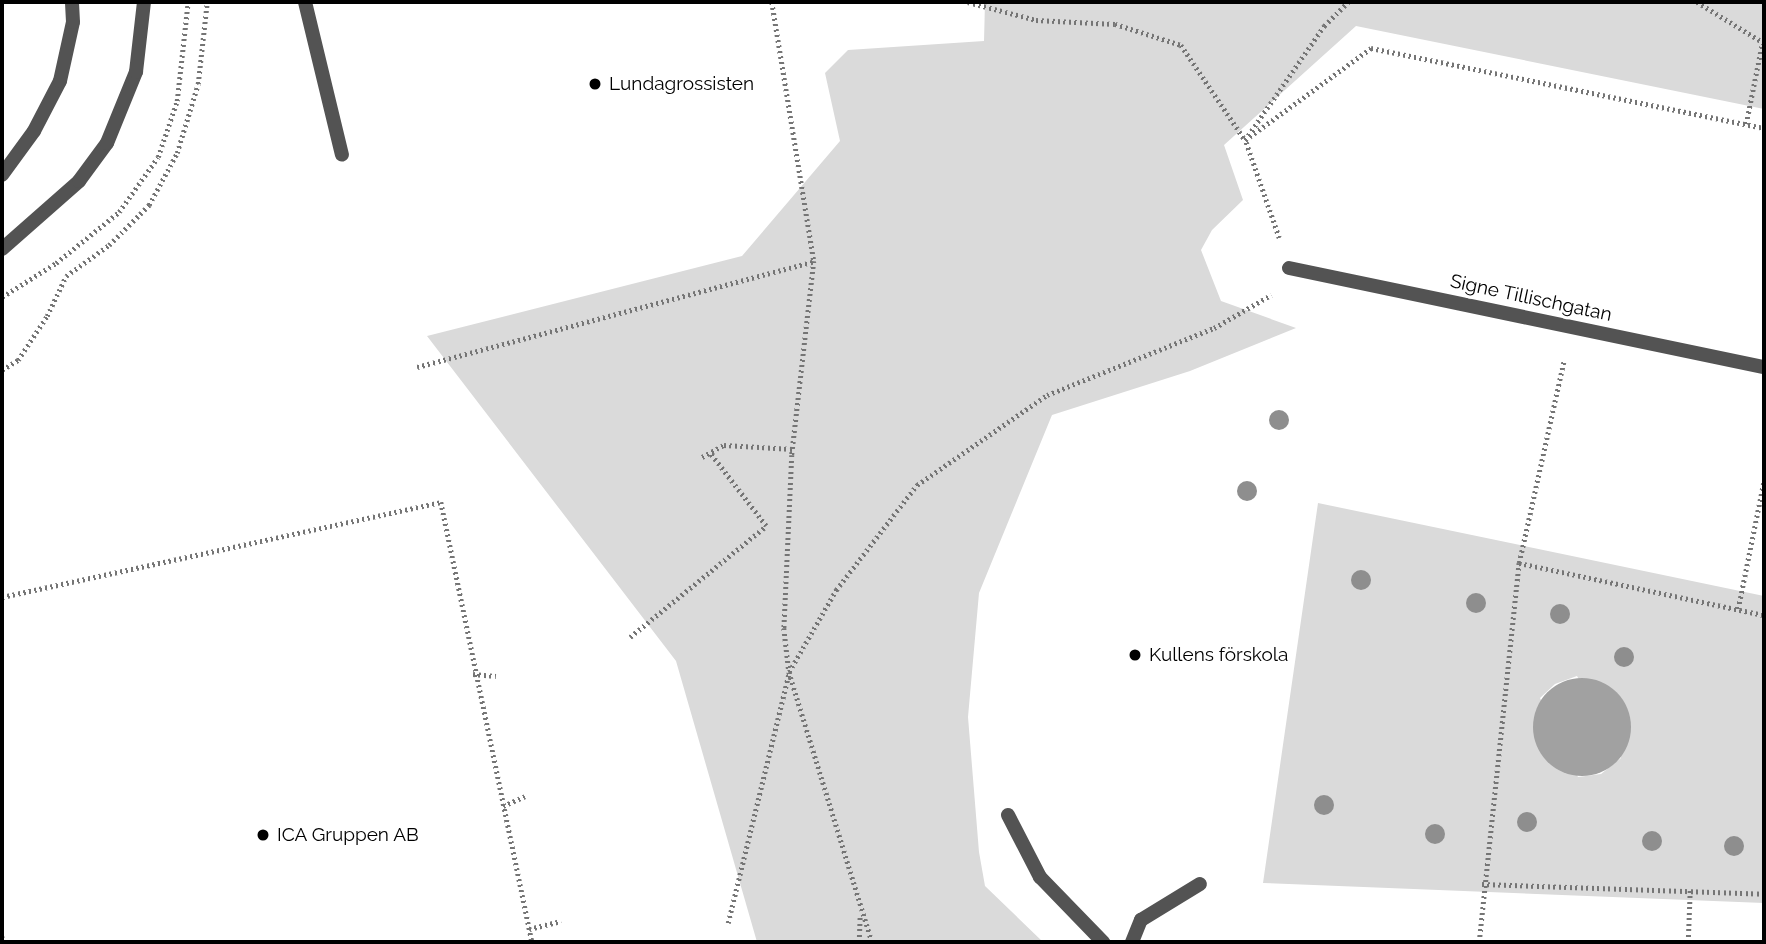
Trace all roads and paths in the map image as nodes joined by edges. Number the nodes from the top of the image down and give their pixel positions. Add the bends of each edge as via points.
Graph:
1 (72, 2) edge
2 (144, 2) edge
3 (206, 2) edge
4 (305, 2) edge
5 (772, 2) edge
6 (968, 2) edge
7 (1348, 2) edge
8 (1697, 2) edge
9 (1763, 43) edge
10 (1746, 124) junction
11 (1764, 128) edge
12 (1245, 139) junction
13 (342, 155) dead end
14 (2, 175) edge
15 (2, 249) edge
16 (814, 261) junction
17 (1289, 268) junction
18 (18, 287) dead end
19 (2, 298) edge
20 (1564, 360) dead end
21 (417, 367) dead end
22 (1764, 367) edge
23 (2, 370) edge
24 (793, 449) junction
25 (710, 453) junction
26 (702, 457) dead end
27 (1764, 480) edge
28 (1520, 563) junction
29 (2, 597) edge
30 (1738, 609) junction
31 (1764, 615) edge
32 (630, 638) dead end
33 (789, 672) junction
34 (473, 674) junction
35 (496, 676) dead end
36 (525, 796) dead end
37 (503, 806) junction
38 (1007, 815) dead end
39 (1200, 884) dead end
40 (1482, 884) junction
41 (1690, 890) junction
42 (1764, 894) edge
43 (861, 912) junction
44 (561, 921) dead end
45 (728, 923) dead end
46 (529, 929) junction
47 (2, 936) edge
48 (3, 942) edge
49 (532, 942) edge
50 (859, 942) edge
51 (872, 942) edge
52 (1103, 942) edge
53 (1132, 942) edge
54 (1479, 942) edge
55 (1688, 942) edge

1 - 14 street via 73,22 60,81 34,131
2 - 15 street via 136,72 107,143 79,181
3 - 23 path via 198,84 177,153 149,205 109,245 66,276 18,360
4 - 13 street
5 - 16 path
6 - 12 path via 1036,20 1115,24 1181,45
7 - 12 path via 1324,26
8 - 9 path
9 - 10 path
10 - 11 path
10 - 12 path via 1371,48
12 - 17 path
16 - 21 path
16 - 24 path
17 - 22 street, Signe Tillischgatan
17 - 33 path via 1269,298 1166,349 1047,395 917,485 836,590
18 - 19 path
20 - 28 path
24 - 25 path via 724,445
24 - 33 path via 784,628
25 - 26 path
25 - 32 path via 766,526
27 - 30 path
28 - 30 path
28 - 40 path
29 - 34 path via 441,502
30 - 31 path
33 - 43 path
33 - 45 path
34 - 35 path
34 - 37 path
36 - 37 path
37 - 46 path
38 - 52 street via 1040,877
39 - 53 street via 1141,920
40 - 41 path
40 - 54 path
41 - 42 path
41 - 55 path
43 - 50 path
43 - 51 path
44 - 46 path
46 - 49 path
47 - 48 path

